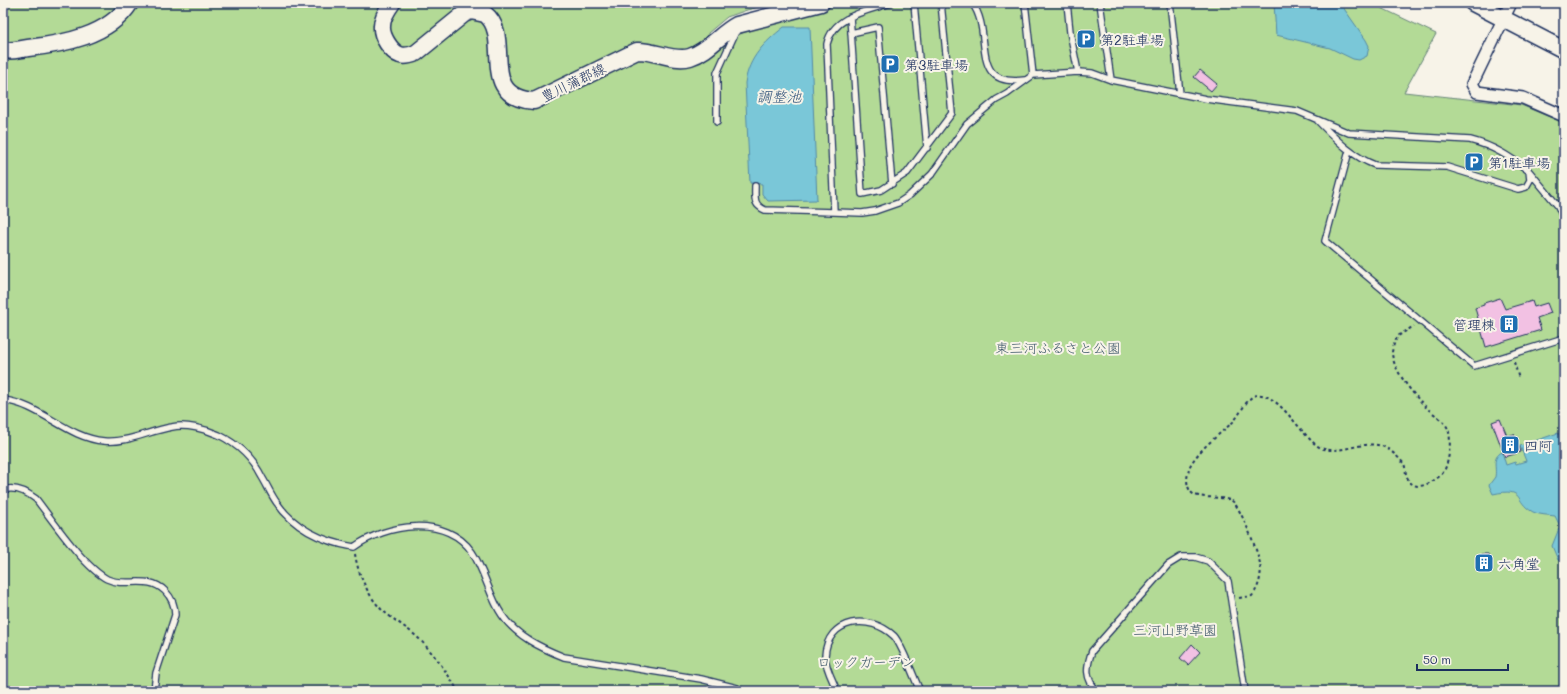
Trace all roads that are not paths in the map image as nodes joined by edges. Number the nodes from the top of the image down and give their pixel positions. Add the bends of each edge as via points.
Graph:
1 (130, 3) edge
2 (392, 3) edge
3 (821, 3) edge
4 (891, 3) edge
5 (914, 3) edge
6 (941, 3) edge
7 (972, 3) edge
8 (1025, 3) edge
9 (1067, 3) edge
10 (1100, 3) edge
11 (1170, 3) edge
12 (1473, 3) edge
13 (1511, 3) edge
14 (850, 17) junction
15 (1504, 18) junction
16 (737, 25) junction
17 (851, 33) junction
18 (3, 50) edge
19 (1564, 50) edge
20 (1078, 72) junction
21 (1033, 75) junction
22 (1025, 80) junction
23 (1111, 80) junction
24 (1180, 94) junction
25 (1564, 116) edge
26 (1317, 120) junction
27 (717, 122) dead end
28 (927, 148) junction
29 (1349, 151) junction
30 (1529, 172) junction
31 (892, 184) junction
32 (755, 186) dead end
33 (834, 212) junction
34 (1564, 219) edge
35 (1564, 338) edge
36 (3, 400) edge
37 (3, 490) edge
38 (154, 691) edge
39 (742, 691) edge
40 (837, 691) edge
41 (920, 691) edge
42 (1097, 691) edge
43 (1245, 691) edge

1 - 18 main road via 108,24 82,37 47,46
2 - 16 main road, 豊川蒲郡線 via 386,13 382,33 393,50 400,55 409,56 416,53 464,14 471,11 485,14 494,25 500,76 508,92 516,98 534,101 638,51 647,50 671,56 690,57
3 - 16 main road, 豊川蒲郡線
4 - 14 lane
5 - 28 lane
6 - 28 lane via 952,114
7 - 22 lane via 980,20 992,75 1012,82
8 - 21 lane
9 - 20 lane
10 - 23 lane
11 - 24 lane
12 - 15 main road
13 - 15 street
14 - 17 lane
14 - 33 lane via 833,28 827,44
15 - 19 main road
15 - 25 street via 1472,84 1477,92 1523,98
16 - 27 lane via 735,38 718,73
17 - 31 lane via 878,27
17 - 31 lane via 862,194 881,190
20 - 21 lane
20 - 23 lane via 1092,73
21 - 22 lane
22 - 33 lane via 967,124 932,174 898,203 862,213
23 - 24 lane
24 - 26 lane via 1297,111
26 - 29 lane
26 - 30 lane via 1350,133 1457,138 1476,142 1503,152
28 - 31 lane via 907,173
29 - 30 lane via 1375,165 1447,167 1518,189 1526,187 1530,180
29 - 35 lane via 1325,241 1474,366
30 - 34 lane via 1558,206
32 - 33 lane via 756,203 765,210
36 - 39 lane via 27,405 72,431 102,441 133,438 172,426 189,427 219,435 243,451 253,462 276,503 289,517 305,530 322,538 354,547 365,539 412,527 443,530 454,535 472,553 502,615 522,635 546,650 578,659 701,679
37 - 38 lane via 28,493 36,499 90,567 106,578 114,582 153,583 170,596 175,606 175,615 156,673
40 - 41 lane via 825,658 827,644 833,633 843,626 869,622 895,636
42 - 43 lane via 1088,679 1087,665 1092,651 1168,565 1181,557 1195,557 1208,561 1228,581

